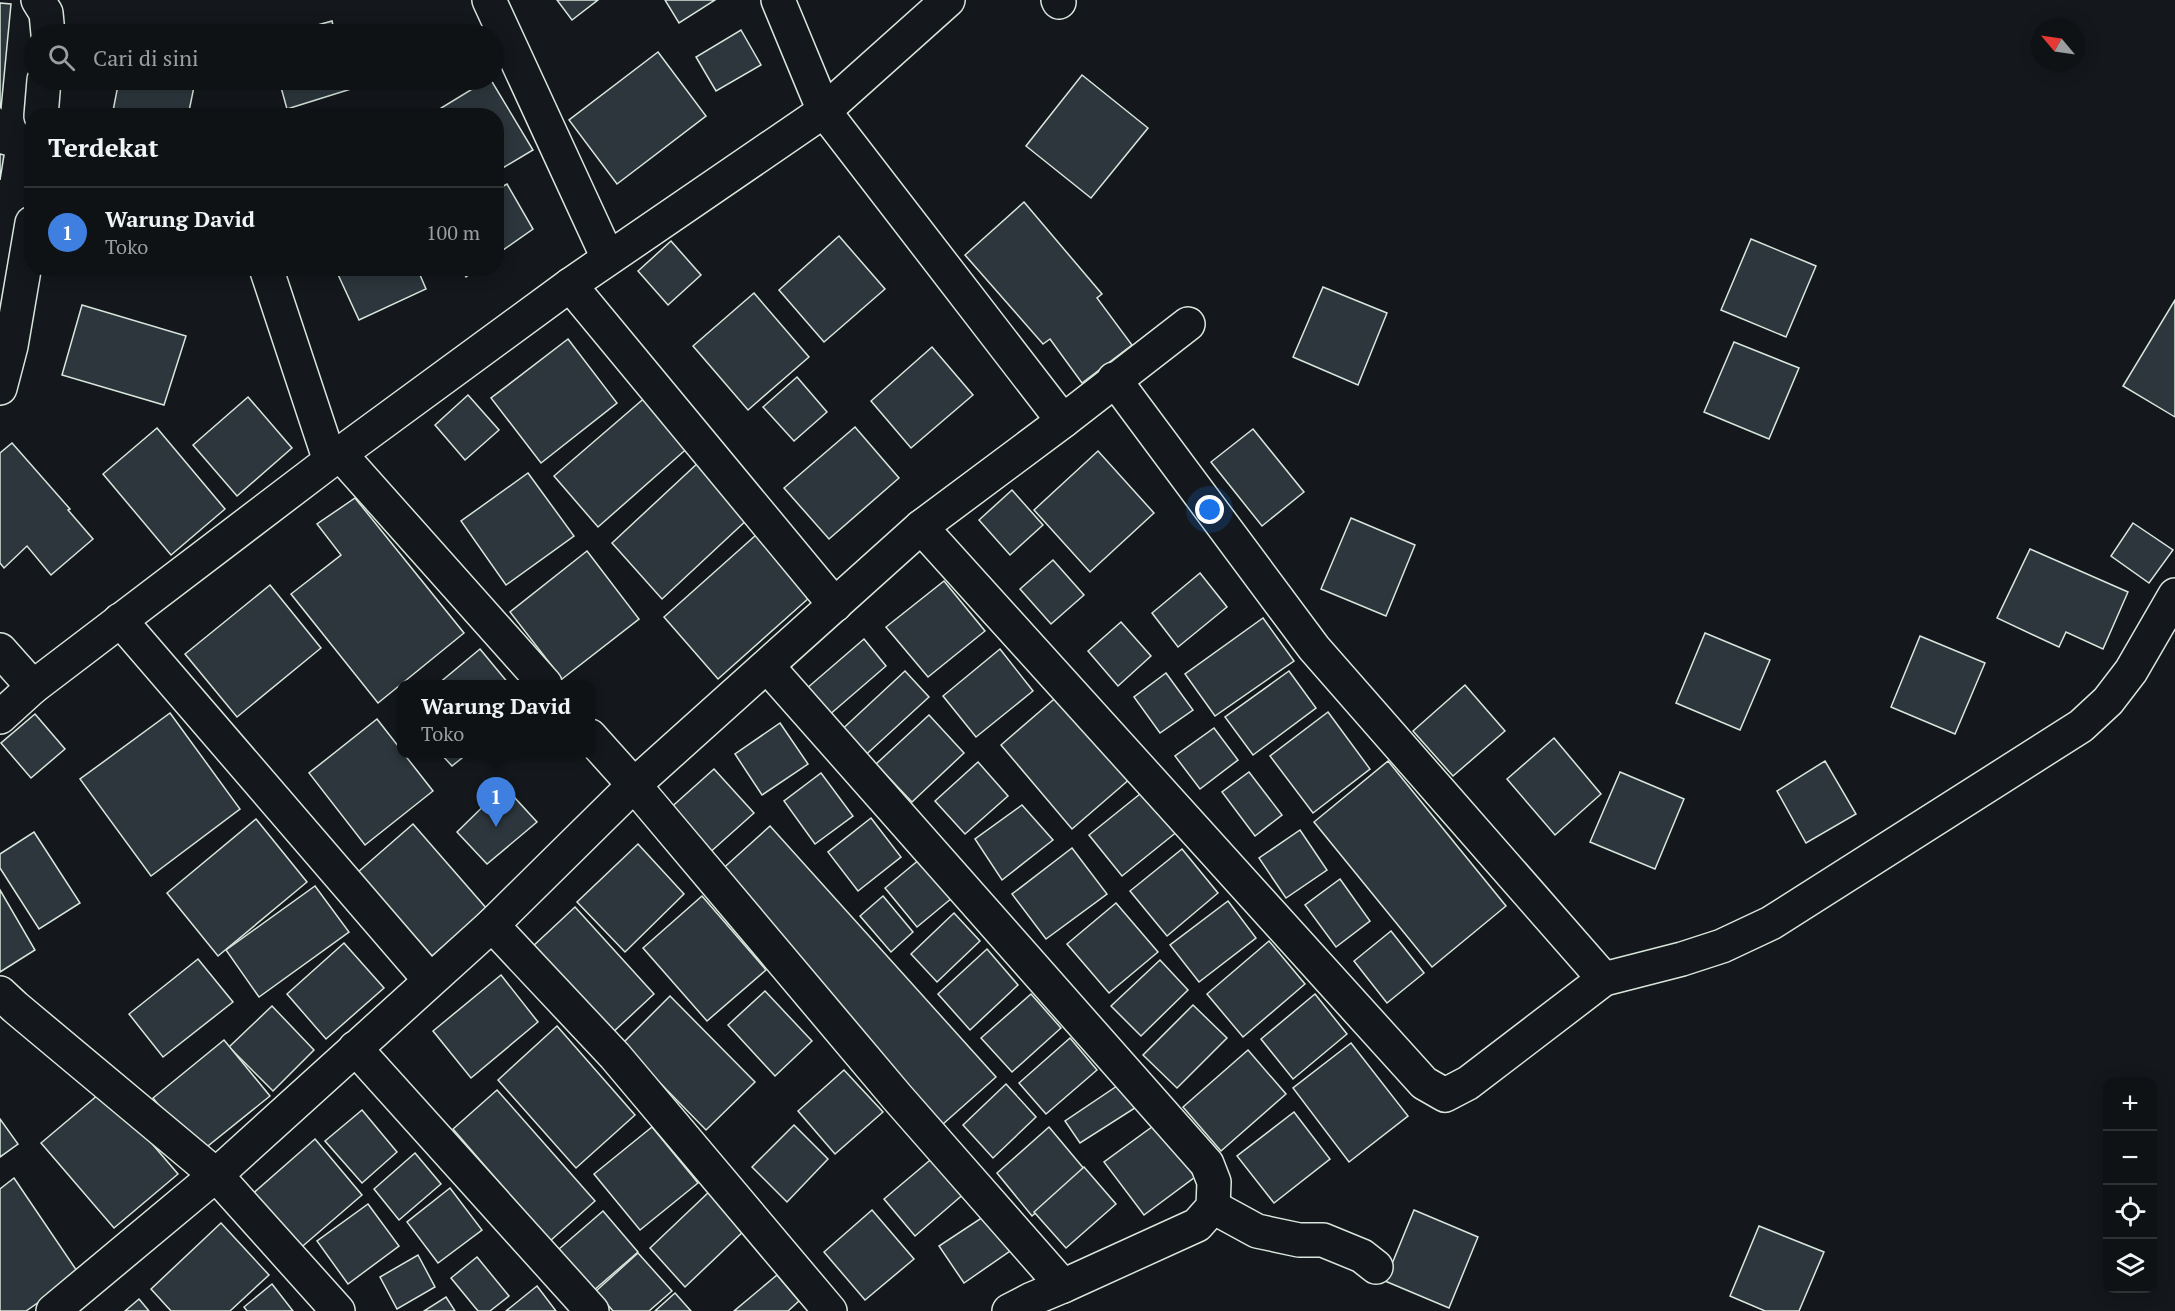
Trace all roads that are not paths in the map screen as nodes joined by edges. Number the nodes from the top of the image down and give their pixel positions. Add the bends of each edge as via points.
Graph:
1 (38, 0) edge
2 (489, 0) edge
3 (778, 0) edge
4 (948, 0) edge
5 (47, 24) edge
6 (500, 24) edge
7 (504, 33) edge
8 (43, 90) edge
9 (42, 108) edge
10 (824, 111) junction
11 (608, 258) junction
12 (24, 270) edge
13 (269, 276) edge
14 (570, 285) junction
15 (1188, 324) dead end
16 (1114, 379) junction
17 (0, 388) edge
18 (1063, 421) junction
19 (335, 458) junction
20 (921, 527) junction
21 (2175, 595) edge
22 (835, 605) junction
23 (120, 620) junction
24 (0, 650) edge
25 (768, 667) junction
26 (540, 680) edge
27 (33, 687) junction
28 (0, 717) edge
29 (595, 741) edge
30 (634, 786) junction
31 (492, 925) junction
32 (1604, 979) junction
33 (430, 980) junction
34 (0, 993) edge
35 (354, 1048) junction
36 (216, 1175) junction
37 (1213, 1207) junction
38 (1376, 1267) dead end
39 (1064, 1286) junction
40 (53, 1311) edge
41 (338, 1311) edge
42 (592, 1311) edge
43 (830, 1311) edge
44 (1010, 1311) edge

1 - 5 street
2 - 6 street
3 - 10 street
4 - 10 street
7 - 11 street
8 - 9 street
10 - 11 street
10 - 18 street
11 - 14 street
12 - 17 street
13 - 19 street
14 - 19 street
14 - 22 street
15 - 16 street
16 - 18 street
16 - 32 street via 1314,648
18 - 20 street
19 - 23 street
19 - 26 street
20 - 22 street
20 - 32 street via 1424,1083 1445,1095 1468,1083
21 - 32 street via 2131,671 2108,701 2081,726 1771,923 1722,946
22 - 25 street
23 - 27 street
23 - 33 street
24 - 27 street
25 - 30 street
25 - 37 street via 1207,1164 1214,1182
27 - 28 street
29 - 30 street
30 - 31 street
30 - 39 street via 897,1097
31 - 33 street
31 - 43 street via 615,1056
33 - 35 street
34 - 36 street
35 - 36 street
35 - 42 street
36 - 40 street
36 - 41 street
37 - 38 street via 1257,1231 1323,1240 1362,1256
37 - 39 street via 1197,1225
39 - 44 street

